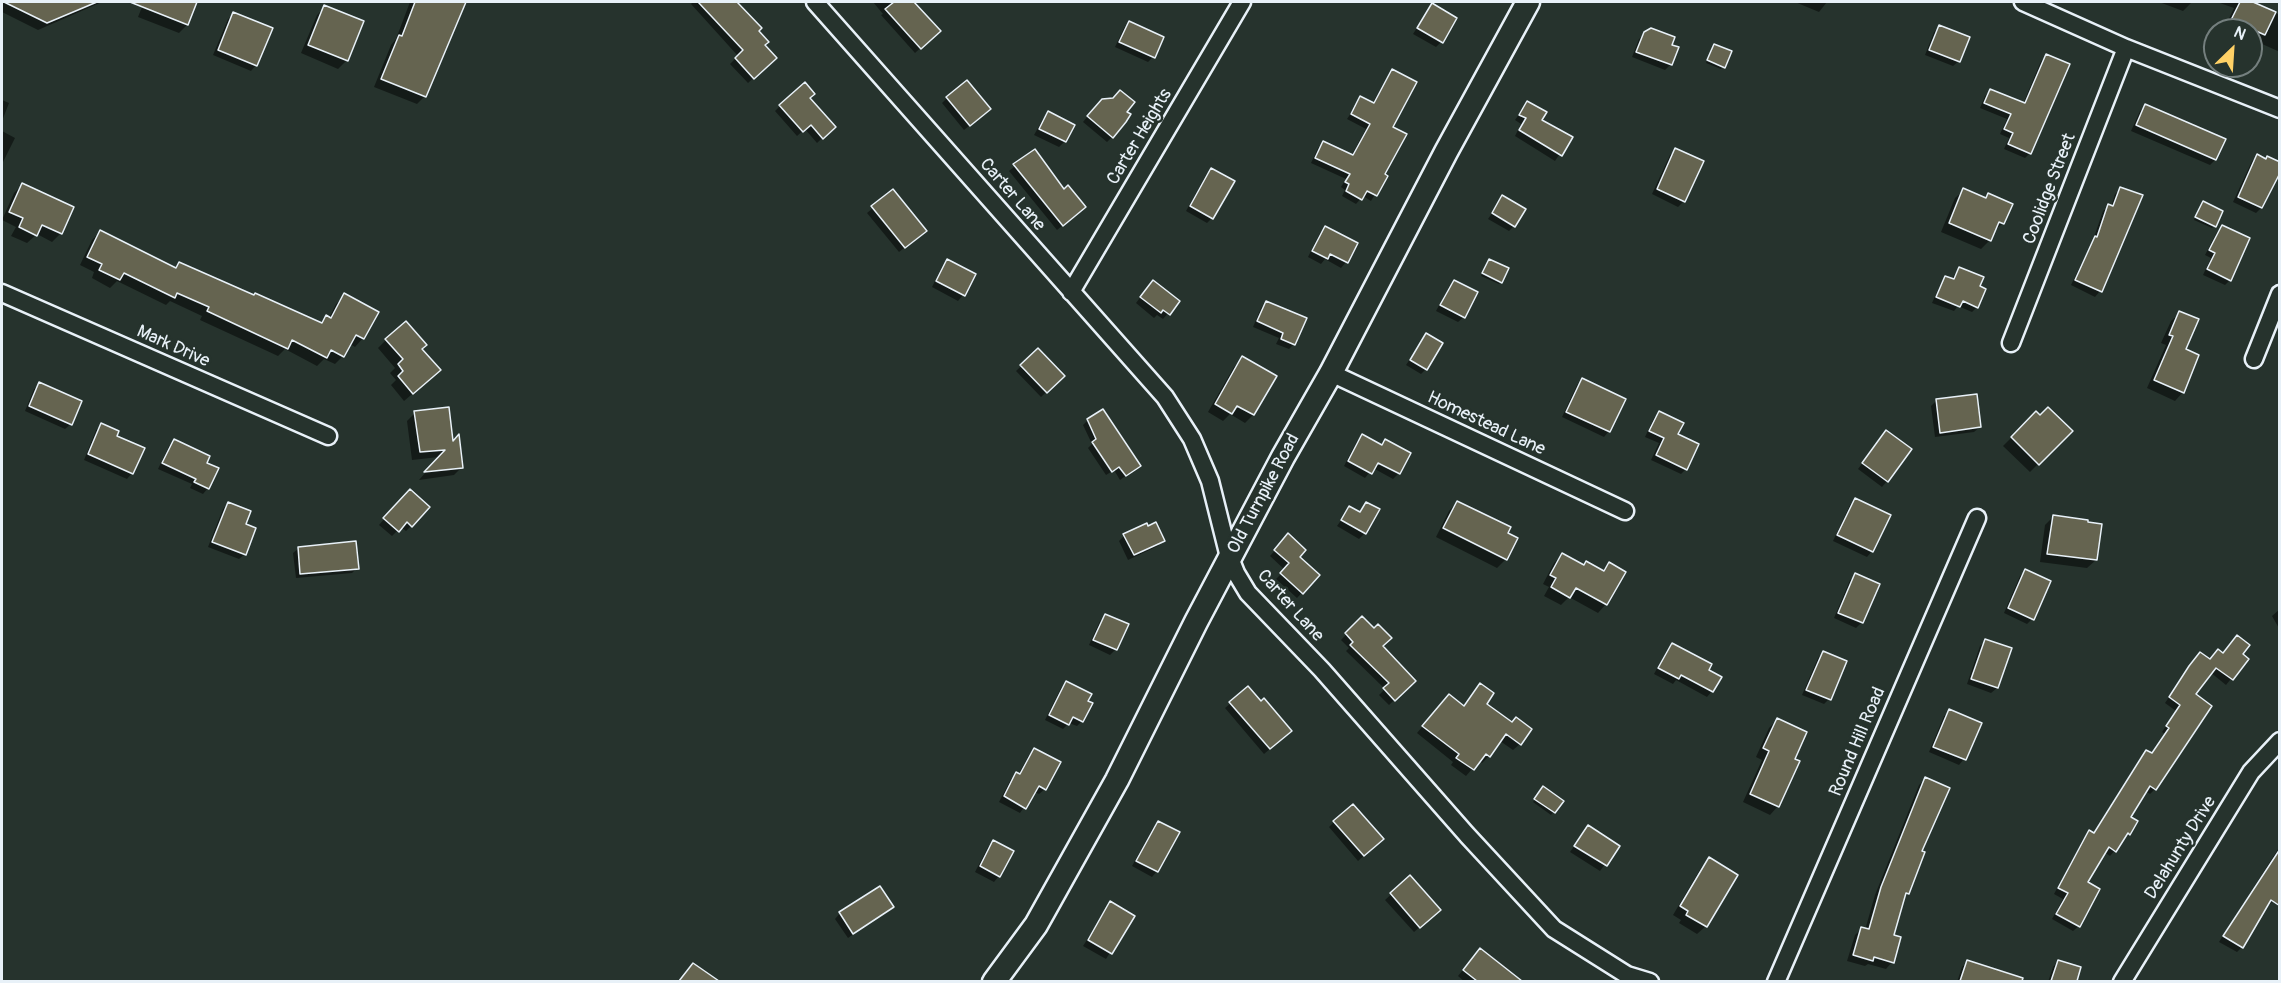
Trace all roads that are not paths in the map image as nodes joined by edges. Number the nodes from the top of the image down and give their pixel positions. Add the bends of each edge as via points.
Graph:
1 (815, 2) edge
2 (1242, 2) edge
3 (1528, 2) edge
4 (2023, 2) edge
5 (2126, 48) junction
6 (2280, 109) edge
7 (1071, 292) junction
8 (2, 293) edge
9 (2280, 294) edge
10 (2011, 343) dead end
11 (2254, 359) dead end
12 (1331, 373) junction
13 (328, 436) dead end
14 (1625, 511) dead end
15 (1977, 518) dead end
16 (1230, 558) junction
17 (2280, 741) edge
18 (994, 981) edge
19 (1650, 981) edge
20 (1776, 981) edge
21 (2122, 981) edge

1 - 7 street, Carter Lane
2 - 7 street, Carter Heights
3 - 12 main road, Old Turnpike Road
4 - 5 street
5 - 6 street
5 - 10 street, Coolidge Street
7 - 16 street, Carter Lane via 1165,398 1192,439 1210,481
8 - 13 street, Mark Drive
9 - 11 street
12 - 14 street, Homestead Lane
12 - 16 main road, Old Turnpike Road
15 - 20 street, Round Hill Road
16 - 18 main road, Old Turnpike Road via 1117,780 1036,925
16 - 19 street, Carter Lane via 1248,593 1554,929 1627,975
17 - 21 street, Delahunty Drive via 2251,772

